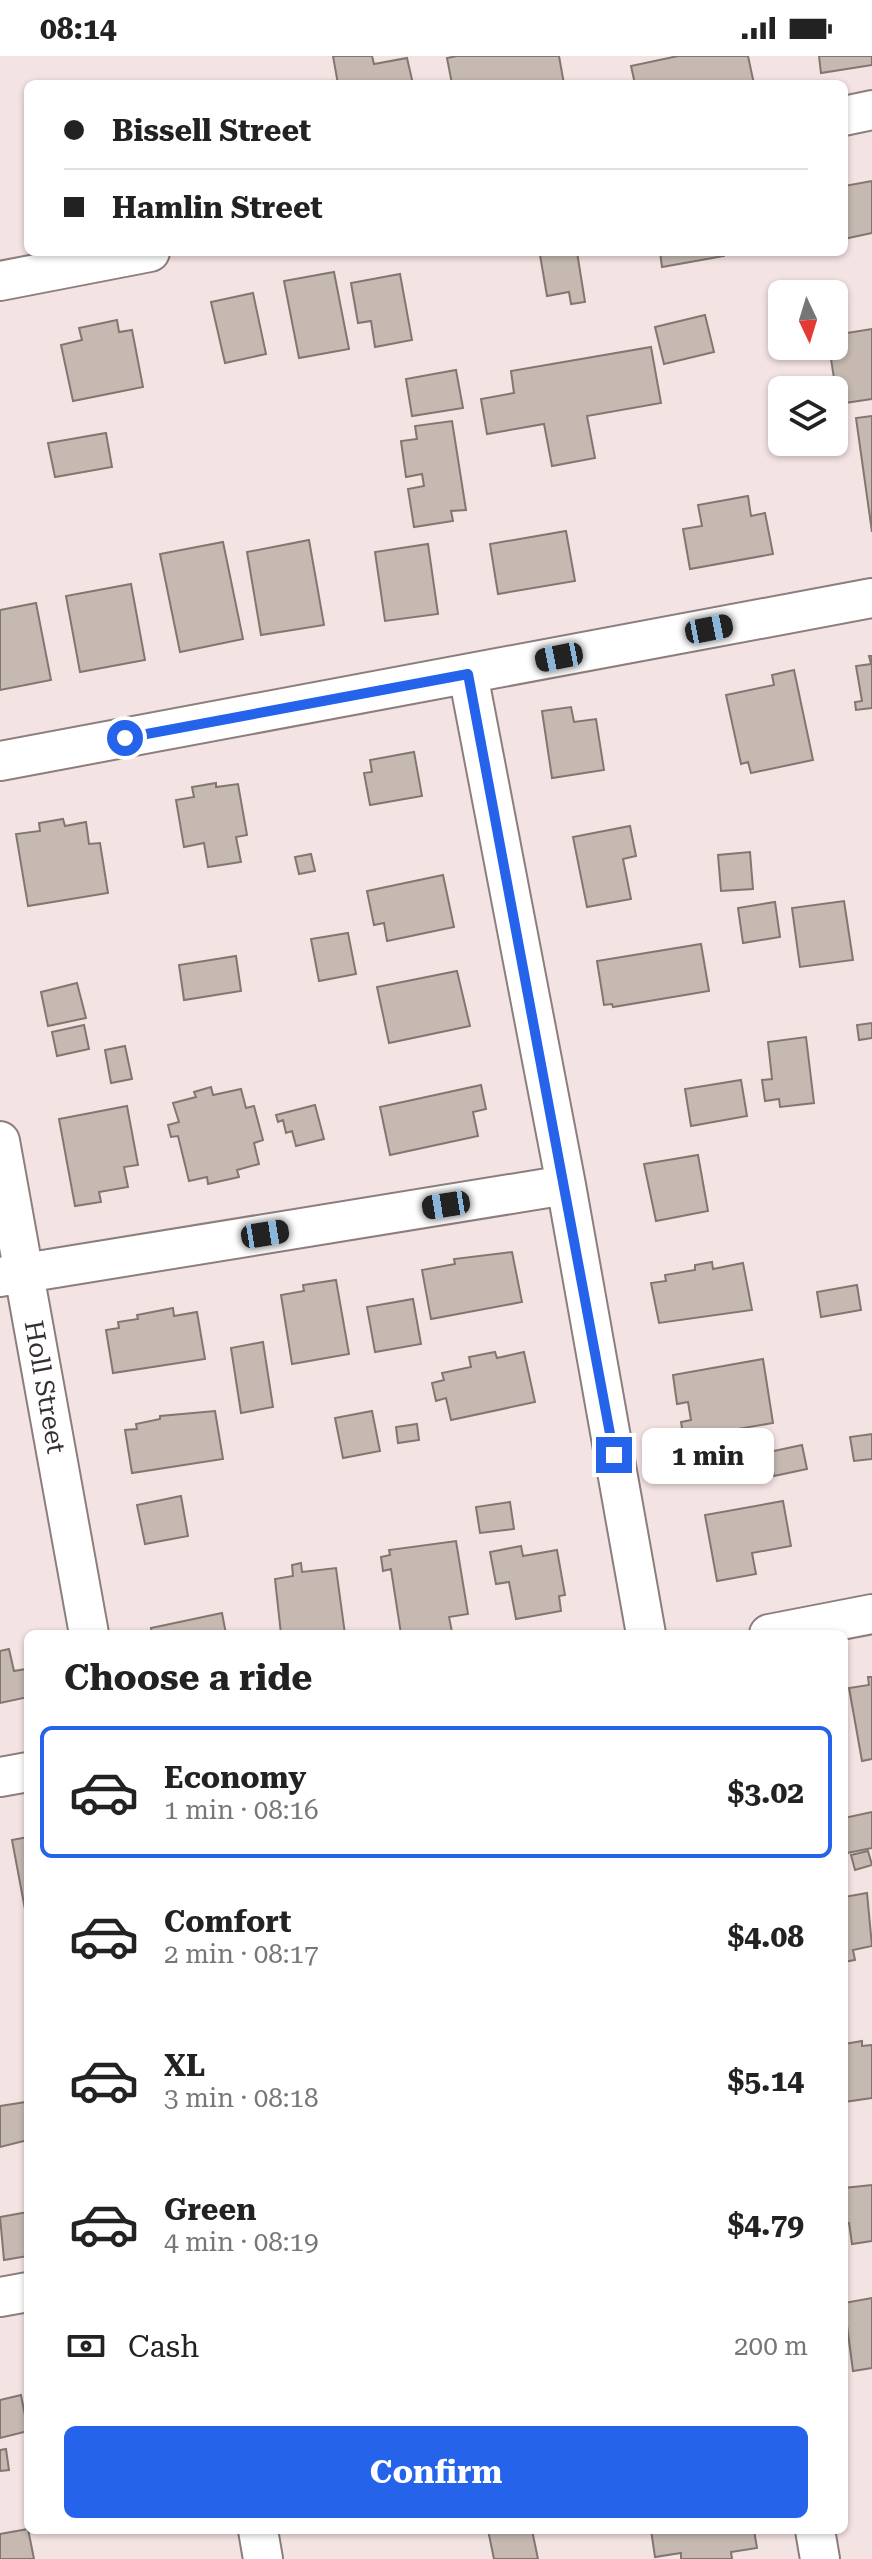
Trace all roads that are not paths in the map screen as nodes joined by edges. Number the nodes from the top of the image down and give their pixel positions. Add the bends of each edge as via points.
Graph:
1 (872, 110) edge
2 (848, 115) edge
3 (129, 256) edge
4 (0, 281) edge
5 (872, 598) edge
6 (468, 674) junction
7 (0, 761) edge
8 (0, 1141) edge
9 (566, 1185) junction
10 (12, 1275) edge
11 (872, 1614) edge
12 (88, 1630) edge
13 (645, 1630) edge
14 (790, 1630) edge
15 (24, 1773) edge
16 (0, 1777) edge
17 (24, 2293) edge
18 (0, 2297) edge
19 (259, 2534) edge
20 (816, 2534) edge
21 (263, 2559) edge
22 (820, 2559) edge

1 - 2 street
3 - 4 street
5 - 6 street
6 - 7 street
6 - 9 street
8 - 10 street, Holl Street
9 - 10 street
9 - 13 street
10 - 12 street, Holl Street
11 - 14 street
15 - 16 street
17 - 18 street
19 - 21 street
20 - 22 street

